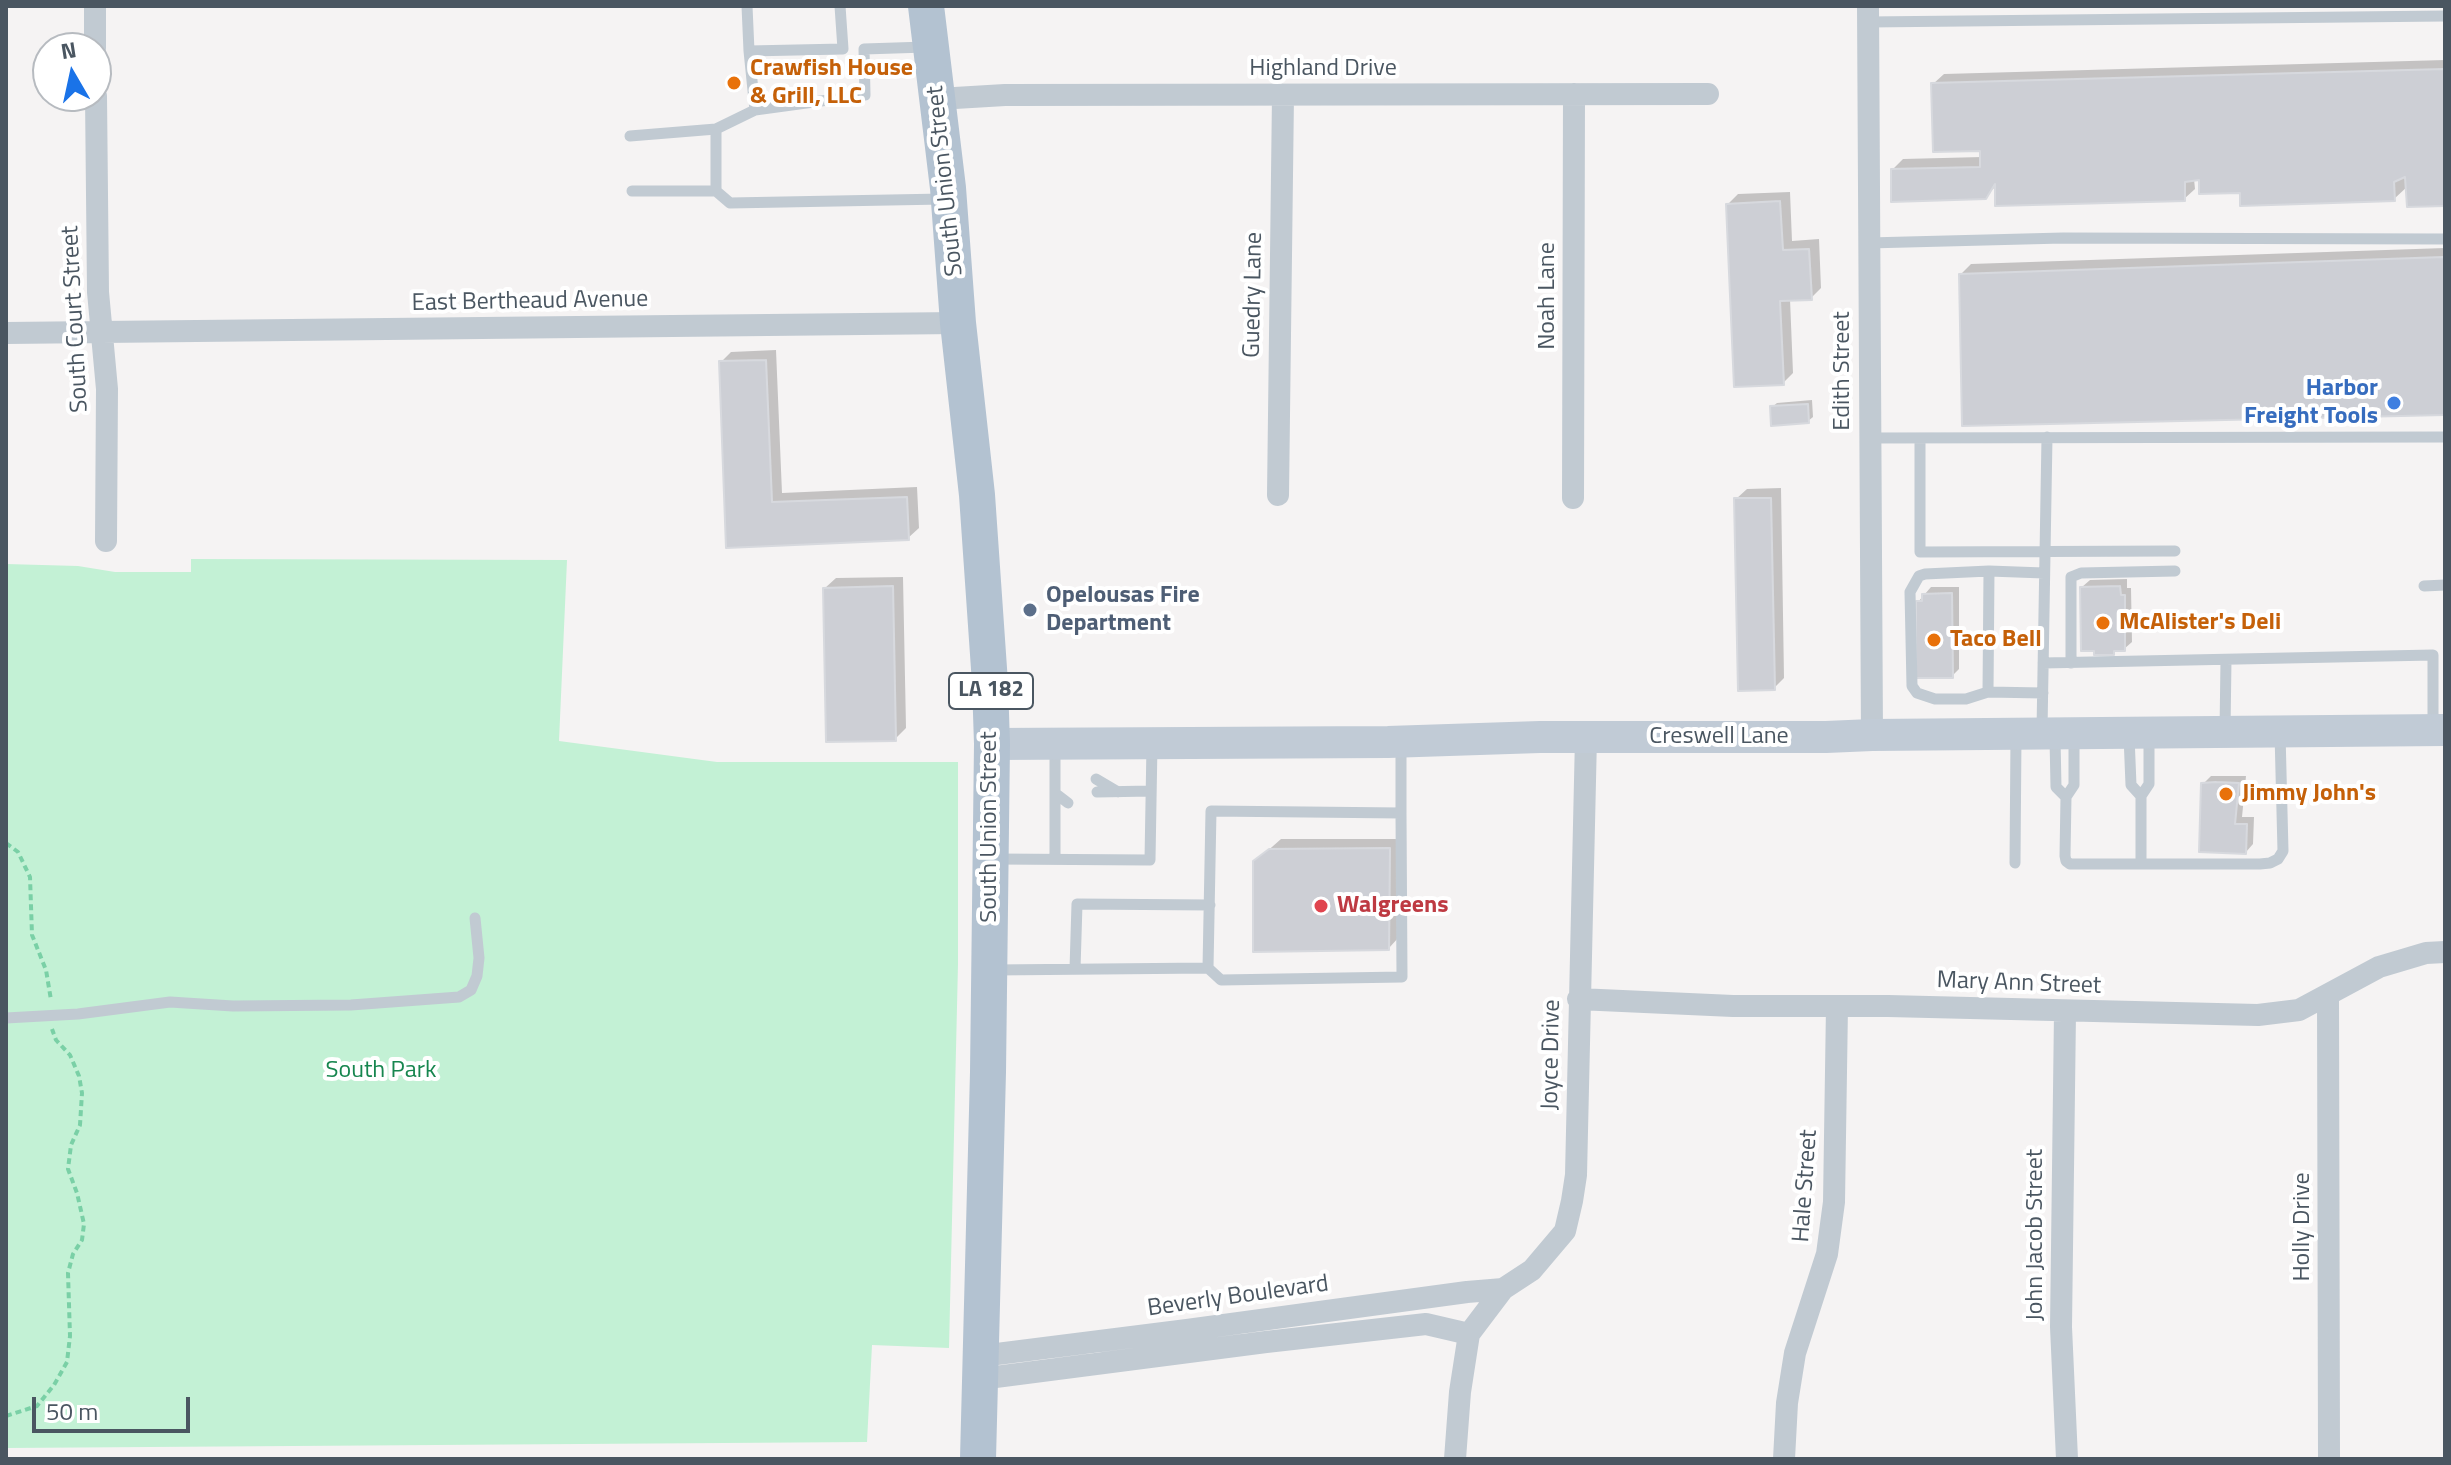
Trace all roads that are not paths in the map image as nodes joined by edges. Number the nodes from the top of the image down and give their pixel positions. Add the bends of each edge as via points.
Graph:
1 (95, 6) edge
2 (747, 6) edge
3 (840, 6) edge
4 (926, 6) edge
5 (1868, 14) edge
6 (2445, 16) edge
7 (95, 32) edge
8 (930, 47) junction
9 (843, 49) junction
10 (864, 49) junction
11 (749, 51) junction
12 (1574, 94) junction
13 (1708, 94) dead end
14 (1283, 95) junction
15 (938, 99) junction
16 (755, 110) junction
17 (96, 112) edge
18 (716, 129) junction
19 (630, 136) dead end
20 (632, 191) dead end
21 (716, 191) junction
22 (949, 199) junction
23 (2445, 239) edge
24 (1868, 243) junction
25 (958, 323) junction
26 (102, 332) junction
27 (6, 333) edge
28 (2047, 437) junction
29 (2445, 437) edge
30 (1870, 438) junction
31 (1920, 438) junction
32 (1278, 495) dead end
33 (1573, 498) dead end
34 (106, 541) dead end
35 (2175, 551) dead end
36 (2045, 553) junction
37 (1989, 571) junction
38 (2175, 571) dead end
39 (2044, 573) junction
40 (2445, 585) edge
41 (2424, 586) dead end
42 (2226, 660) junction
43 (2043, 663) junction
44 (2071, 663) junction
45 (2439, 674) edge
46 (1988, 692) junction
47 (2043, 693) junction
48 (2439, 730) edge
49 (2225, 732) junction
50 (2280, 732) junction
51 (2139, 733) junction
52 (2047, 734) junction
53 (1872, 735) junction
54 (1586, 737) junction
55 (1401, 741) junction
56 (1055, 743) junction
57 (1152, 743) junction
58 (992, 744) junction
59 (1096, 779) dead end
60 (1151, 791) junction
61 (1119, 792) junction
62 (1055, 793) junction
63 (2141, 796) junction
64 (1097, 797) dead end
65 (2066, 797) junction
66 (1401, 813) junction
67 (991, 859) junction
68 (1055, 859) junction
69 (2015, 863) dead end
70 (2141, 864) junction
71 (1210, 905) junction
72 (475, 918) dead end
73 (2445, 952) edge
74 (1208, 968) junction
75 (1075, 969) junction
76 (989, 970) junction
77 (2328, 995) junction
78 (1578, 999) junction
79 (1837, 1006) junction
80 (2065, 1012) junction
81 (6, 1018) edge
82 (1503, 1289) junction
83 (1421, 1298) junction
84 (1426, 1324) junction
85 (1469, 1334) junction
86 (980, 1367) junction
87 (978, 1459) edge
88 (1455, 1459) edge
89 (1784, 1459) edge
90 (2067, 1459) edge
91 (2329, 1459) edge

1 - 7 street
2 - 11 lane
3 - 9 lane
4 - 8 main road, South Union Street / LA 182
5 - 6 lane
5 - 24 street, Edith Street
8 - 10 lane
8 - 15 main road, South Union Street / LA 182
9 - 10 lane
9 - 11 lane
10 - 16 lane via 865,95
11 - 16 lane
12 - 13 street, Highland Drive
12 - 14 street, Highland Drive
12 - 33 street, Noah Lane
14 - 15 street, Highland Drive
14 - 32 street, Guedry Lane
15 - 22 main road, South Union Street / LA 182
16 - 18 lane
17 - 26 street, South Court Street
18 - 19 lane
18 - 21 lane
20 - 21 lane
21 - 22 lane via 730,203
22 - 25 main road, South Union Street / LA 182
23 - 24 lane
24 - 30 street, Edith Street
25 - 26 street, East Bertheaud Avenue
25 - 58 main road, South Union Street / LA 182 via 977,495
26 - 27 street, East Bertheaud Avenue
26 - 34 street, South Court Street
28 - 29 lane
28 - 31 lane
28 - 36 lane
30 - 31 lane
30 - 53 street, Edith Street
31 - 36 lane via 1920,552
35 - 36 lane
36 - 39 lane
37 - 39 lane
37 - 46 lane
37 - 46 lane via 1925,574 1910,592 1912,686 1917,693 1966,699
38 - 44 lane via 2071,577
39 - 43 lane
40 - 41 lane
42 - 44 lane
42 - 45 lane via 2433,655
42 - 49 lane
43 - 44 lane
43 - 47 lane
45 - 48 lane
46 - 47 lane
47 - 52 lane
48 - 50 main road, Creswell Lane
49 - 50 main road, Creswell Lane
49 - 51 main road, Creswell Lane
50 - 70 lane via 2283,851 2278,859 2260,864
51 - 52 main road, Creswell Lane
51 - 63 lane via 2149,784
51 - 63 lane via 2131,785
52 - 53 main road, Creswell Lane
52 - 65 lane via 2056,787
52 - 65 lane via 2074,785
52 - 69 lane
53 - 54 main road, Creswell Lane
54 - 55 main road, Creswell Lane
54 - 78 street, Joyce Drive
55 - 57 main road, Creswell Lane
55 - 66 lane
56 - 57 main road, Creswell Lane
56 - 58 main road, Creswell Lane
56 - 62 lane
57 - 60 lane
58 - 67 main road, South Union Street / LA 182
59 - 61 lane
60 - 61 lane
60 - 68 lane via 1150,860
61 - 64 lane
62 - 62 lane via 1069,792
62 - 68 lane
63 - 70 lane
65 - 70 lane via 2066,861
66 - 71 lane via 1211,811
66 - 74 lane via 1402,977 1221,980
67 - 68 lane
67 - 76 main road, South Union Street / LA 182
71 - 74 lane
71 - 75 lane via 1077,904
72 - 81 lane via 477,976 471,990 459,997 351,1005 170,1002
73 - 77 street, Mary Ann Street via 2379,967
74 - 75 lane
75 - 76 lane
76 - 86 main road, South Union Street / LA 182
77 - 80 street, Mary Ann Street via 2299,1010 2258,1015
77 - 91 street, Holly Drive
78 - 79 street, Mary Ann Street
78 - 82 street, Joyce Drive via 1576,1175 1565,1231 1532,1270
79 - 80 street, Mary Ann Street
79 - 89 street, Hale Street via 1834,1202 1827,1254 1795,1353
80 - 90 street, John Jacob Street via 2061,1327
82 - 83 street, Beverly Boulevard
82 - 85 street, Joyce Drive
83 - 84 street
83 - 86 street, Beverly Boulevard via 1187,1330
84 - 85 street, Beverly Boulevard
84 - 86 street, Beverly Boulevard
85 - 88 street
86 - 87 main road, South Union Street / LA 182

